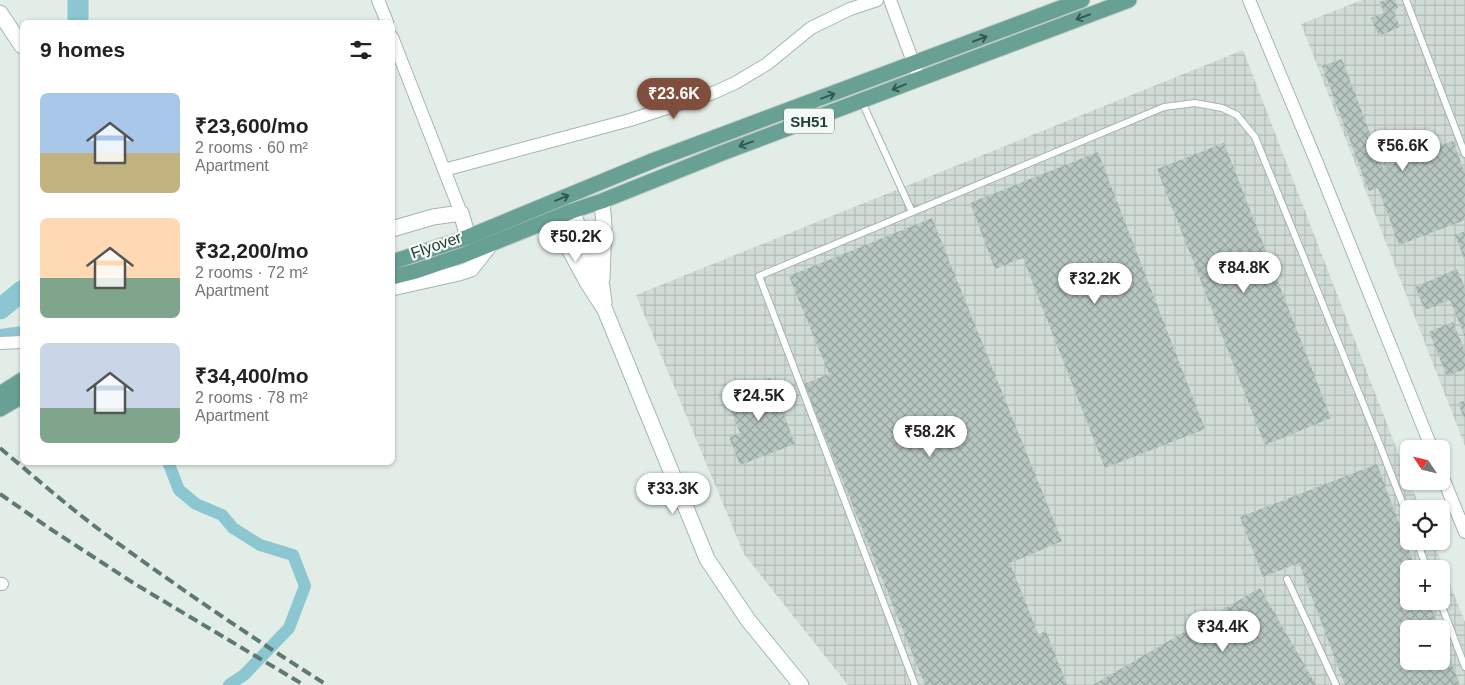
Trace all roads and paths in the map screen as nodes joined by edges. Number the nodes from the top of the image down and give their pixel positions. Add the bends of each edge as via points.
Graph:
1 (378, 0) edge
2 (877, 0) edge
3 (890, 0) edge
4 (1082, 0) edge
5 (1129, 0) edge
6 (1249, 0) edge
7 (1406, 0) edge
8 (0, 13) edge
9 (386, 20) edge
10 (20, 43) edge
11 (395, 45) edge
12 (914, 63) junction
13 (919, 78) junction
14 (862, 101) junction
15 (1465, 152) edge
16 (444, 170) junction
17 (602, 201) junction
18 (572, 211) junction
19 (912, 212) junction
20 (461, 214) junction
21 (553, 219) junction
22 (395, 227) edge
23 (468, 237) junction
24 (490, 245) junction
25 (395, 261) edge
26 (395, 276) edge
27 (395, 287) edge
28 (602, 287) junction
29 (605, 310) junction
30 (20, 342) edge
31 (0, 343) edge
32 (20, 381) edge
33 (0, 394) edge
34 (20, 397) edge
35 (0, 409) edge
36 (1428, 440) edge
37 (1448, 490) edge
38 (1401, 500) edge
39 (1465, 532) edge
40 (1287, 578) dead end
41 (1443, 610) edge
42 (1465, 667) edge
43 (802, 685) edge
44 (915, 685) edge
45 (1336, 685) edge

1 - 9 street
2 - 16 street via 811,28 767,64 713,93 630,120
3 - 12 street
12 -> 4 main road, SH51
5 -> 13 main road, SH51
6 - 36 street
7 - 15 lane
8 - 10 street
11 - 16 street
12 - 13 street
23 -> 12 main road, SH51 via 652,161
13 -> 14 main road, SH51
14 -> 17 main road, SH51
14 - 19 lane
16 - 20 street
17 - 18 main road, SH51
17 - 28 street
18 - 21 main road, SH51
18 - 28 street
19 - 38 lane via 1164,108 1195,103 1222,108 1237,115 1255,137
19 - 44 lane via 758,276
20 - 22 street via 433,217
20 - 23 street
21 - 24 main road, SH51
21 - 29 street
23 - 25 main road, Flyover / SH51
24 - 26 main road, Flyover / SH51
24 - 27 street via 471,269
28 - 29 street
29 - 43 street via 707,559 748,620
30 - 31 street
32 - 33 main road
34 - 35 main road
37 - 39 street
40 - 45 lane
41 - 42 lane

